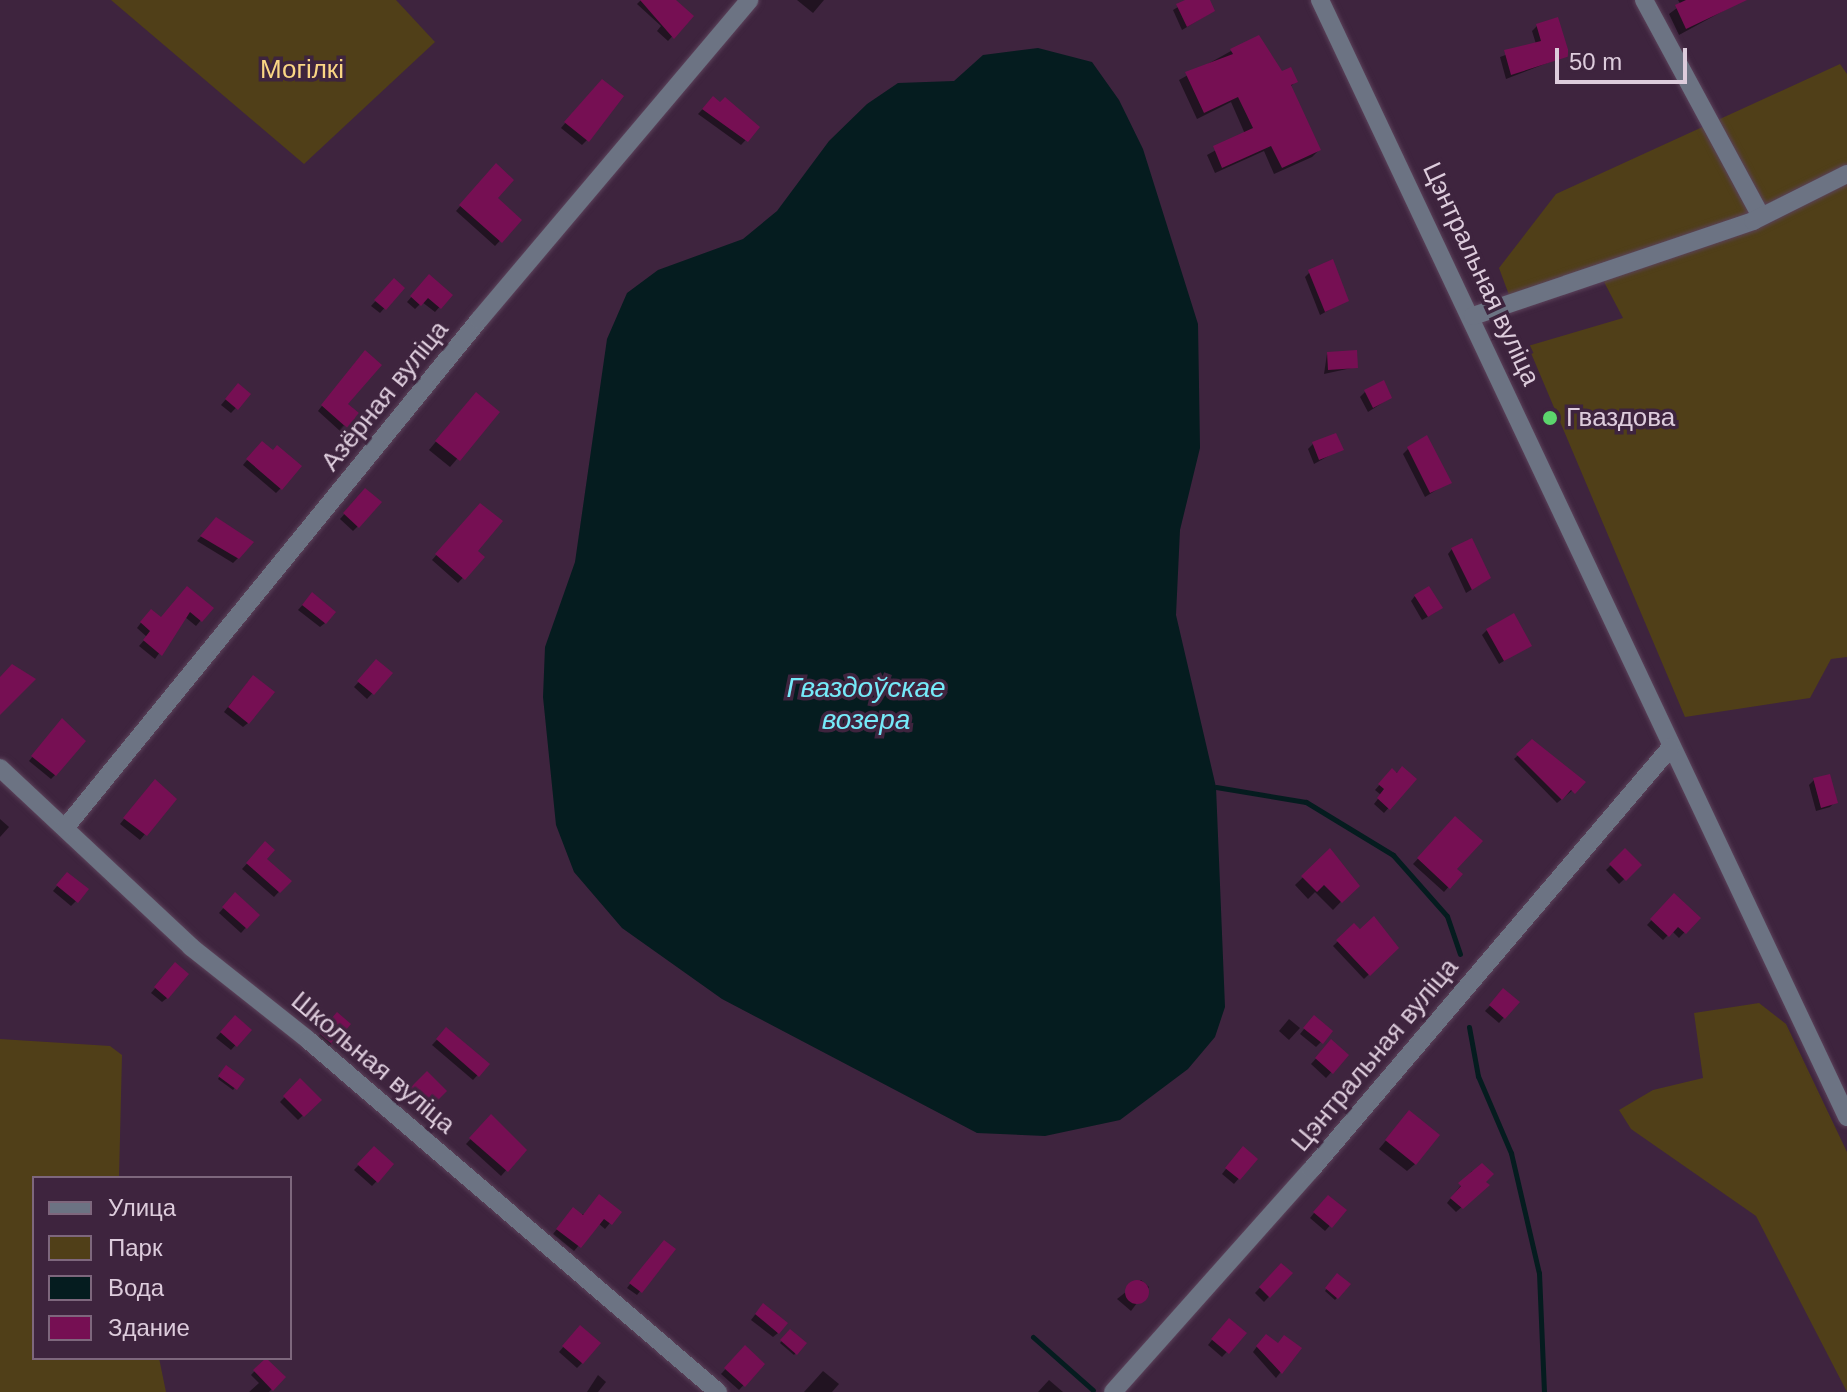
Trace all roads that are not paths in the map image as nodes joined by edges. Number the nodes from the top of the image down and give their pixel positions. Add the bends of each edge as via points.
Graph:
1 (749, 0) edge
2 (1320, 0) edge
3 (1644, 0) edge
4 (1847, 174) edge
5 (1761, 216) junction
6 (1473, 316) junction
7 (1671, 747) junction
8 (0, 768) edge
9 (65, 828) junction
10 (1847, 1117) edge
11 (718, 1392) edge
12 (1113, 1392) edge

1 - 9 street, Азёрная вуліца via 479,320
2 - 6 street, Цэнтральная вуліца
3 - 5 street
4 - 5 street
5 - 6 street
6 - 7 street, Цэнтральная вуліца
7 - 10 street, Цэнтральная вуліца
7 - 12 street, Цэнтральная вуліца
8 - 9 street, Школьная вуліца
9 - 11 street, Школьная вуліца via 191,947 307,1039

